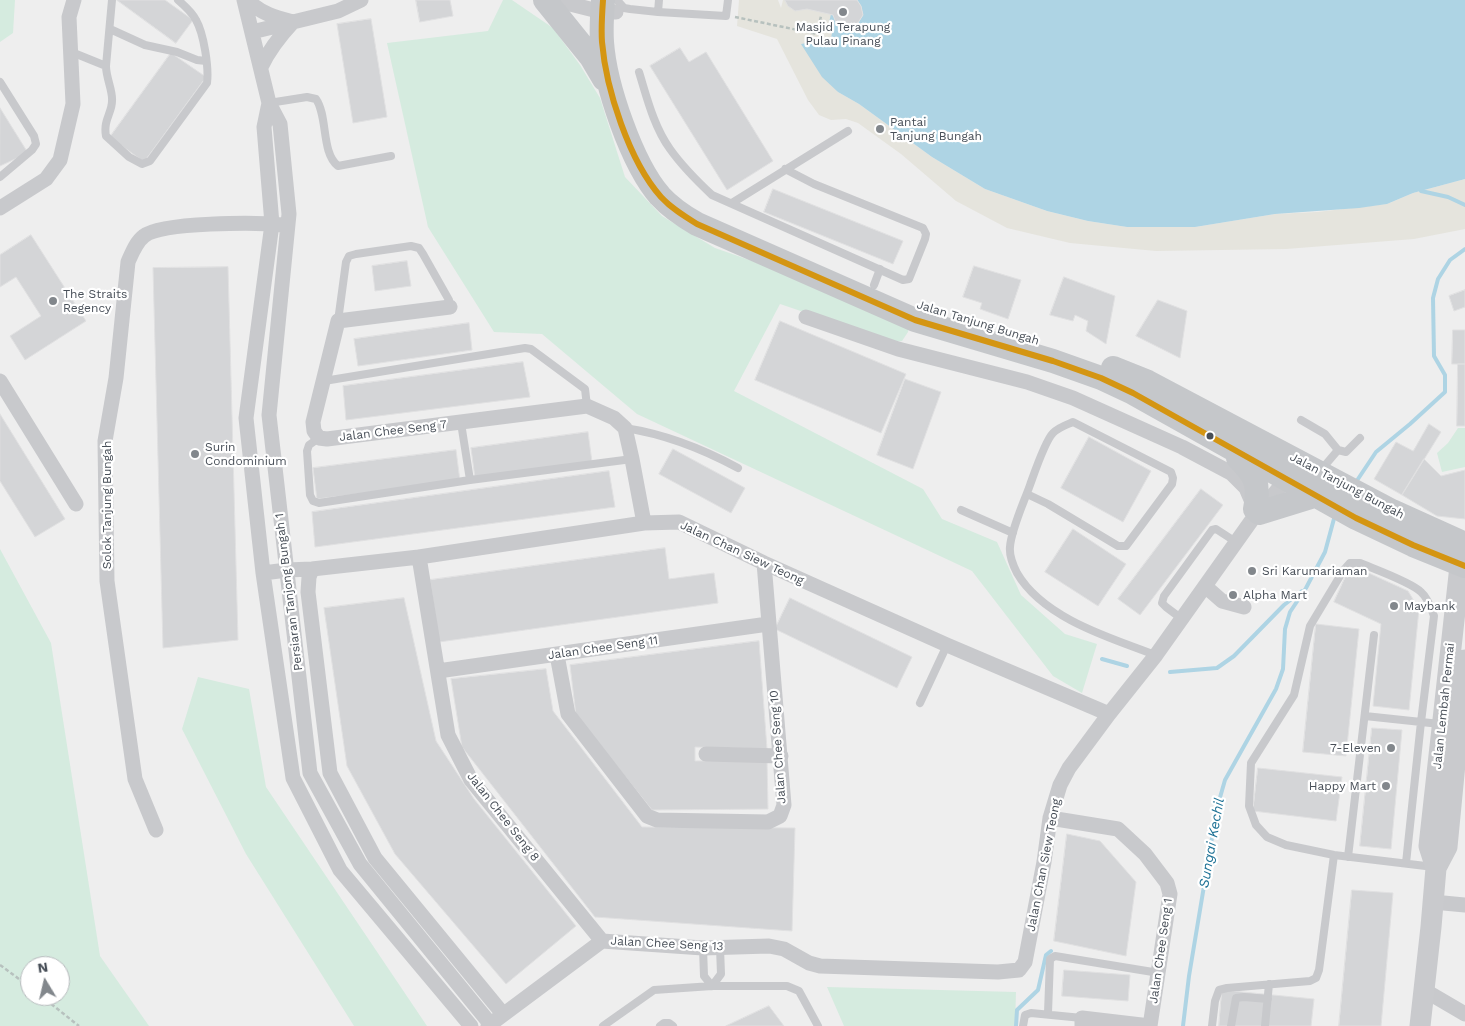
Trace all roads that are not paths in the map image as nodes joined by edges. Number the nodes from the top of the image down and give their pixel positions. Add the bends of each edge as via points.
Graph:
1 (74, 0) edge
2 (112, 0) edge
3 (178, 0) edge
4 (246, 0) edge
5 (361, 0) edge
6 (545, 0) edge
7 (554, 0) edge
8 (659, 0) edge
9 (728, 0) edge
10 (617, 5) edge
11 (658, 12) junction
12 (293, 22) junction
13 (110, 29) junction
14 (252, 32) junction
15 (69, 51) junction
16 (206, 61) junction
17 (106, 66) junction
18 (261, 67) junction
19 (639, 72) dead end
20 (0, 82) edge
21 (615, 100) junction
22 (269, 103) junction
23 (848, 131) dead end
24 (391, 156) dead end
25 (785, 169) junction
26 (0, 177) edge
27 (732, 203) junction
28 (0, 208) edge
29 (272, 224) junction
30 (288, 226) junction
31 (877, 277) junction
32 (450, 306) joint
33 (806, 317) dead end
34 (338, 321) junction
35 (0, 381) edge
36 (324, 381) junction
37 (587, 406) junction
38 (1301, 420) dead end
39 (461, 423) junction
40 (625, 428) junction
41 (319, 438) junction
42 (1360, 438) dead end
43 (1226, 445) junction
44 (1338, 450) junction
45 (632, 459) junction
46 (738, 468) dead end
47 (1289, 469) junction
48 (1326, 475) junction
49 (470, 480) junction
50 (1027, 494) junction
51 (1317, 498) junction
52 (76, 504) dead end
53 (961, 510) dead end
54 (1256, 513) junction
55 (644, 523) junction
56 (1013, 533) junction
57 (1236, 542) junction
58 (1463, 554) edge
59 (419, 557) junction
60 (764, 564) junction
61 (312, 569) junction
62 (286, 570) junction
63 (263, 573) junction
64 (1205, 586) junction
65 (308, 592) junction
66 (289, 594) junction
67 (1244, 607) dead end
68 (1182, 619) junction
69 (768, 624) junction
70 (1374, 635) dead end
71 (947, 645) junction
72 (557, 655) junction
73 (1156, 655) junction
74 (1465, 660) edge
75 (438, 671) junction
76 (920, 703) dead end
77 (1109, 714) junction
78 (1365, 716) junction
79 (1421, 722) junction
80 (1442, 724) junction
81 (706, 754) dead end
82 (780, 756) junction
83 (1050, 818) junction
84 (156, 830) dead end
85 (1334, 855) junction
86 (1348, 857) junction
87 (1406, 863) junction
88 (1436, 868) junction
89 (1433, 902) junction
90 (1465, 905) edge
91 (602, 941) junction
92 (703, 948) junction
93 (720, 948) junction
94 (1018, 970) joint
95 (1159, 973) junction
96 (1269, 984) junction
97 (712, 986) junction
98 (1424, 990) junction
99 (1268, 999) junction
100 (1048, 1013) junction
101 (503, 1014) junction
102 (1465, 1014) edge
103 (1082, 1022) edge
104 (490, 1025) edge
105 (472, 1026) edge
106 (602, 1026) edge
107 (660, 1026) edge
108 (673, 1026) edge
109 (818, 1026) edge
110 (1023, 1026) edge
111 (1150, 1026) edge
112 (1212, 1026) edge
113 (1232, 1026) edge
114 (1266, 1026) edge
115 (1420, 1026) edge

1 - 15 street via 69,17
2 - 13 lane
3 - 16 lane via 197,22
4 - 12 street via 266,13
4 - 14 street, Persiaran Tanjong Bungah 1
5 - 12 street via 338,11
6 - 21 main road via 591,57
7 - 10 street
8 - 11 lane
9 - 11 lane via 726,16
10 - 11 lane
10 - 21 main road, Jalan Tanjung Bungah via 602,44
10 - 31 main road, Jalan Tanjung Bungah via 615,30 628,96 653,161 671,188 710,216
12 - 14 street
12 - 18 street via 281,34
13 - 16 lane via 145,45
13 - 17 lane
14 - 18 street, Persiaran Tanjong Bungah 1
15 - 17 lane
15 - 28 street via 73,104 60,160 46,179
16 - 17 lane via 207,83 150,161 142,164 106,136 106,118 113,102
18 - 22 street, Persiaran Tanjong Bungah 1
19 - 27 lane via 654,117 669,148 712,195
20 - 26 lane via 36,144
21 - 43 main road, Jalan Tanjung Bungah via 640,167 670,205 697,224 914,320 1101,378
22 - 24 lane via 306,97 316,99 331,158 338,166
22 - 29 street, Persiaran Tanjong Bungah 1 via 264,127
22 - 30 street, Persiaran Tanjong Bungah 1 via 280,124
23 - 25 lane
25 - 27 lane
25 - 31 lane via 923,228 925,239 909,279
27 - 31 lane
29 - 30 street, Solok Tanjung Bungah
29 - 63 street, Persiaran Tanjong Bungah 1 via 246,418
29 - 84 street, Solok Tanjung Bungah via 160,229 143,236 128,262 106,441 107,581 135,778
30 - 62 street, Persiaran Tanjong Bungah 1 via 270,415
31 - 47 main road, Jalan Tanjung Bungah via 921,306 1071,352 1148,382
32 - 34 street
32 - 34 lane via 424,254 411,246 349,256
33 - 54 street via 898,349 1027,382 1073,398 1231,473 1246,488
34 - 36 street
35 - 52 street
36 - 37 lane via 525,348 531,349 584,389
36 - 41 street via 313,422
37 - 39 street, Jalan Chee Seng 7
37 - 40 street via 614,418
38 - 44 lane via 1325,434
39 - 41 street, Jalan Chee Seng 7
39 - 49 lane
40 - 45 street
40 - 46 lane via 679,443
41 - 49 lane via 309,445 306,452 310,495 319,503
42 - 44 lane via 1346,452
43 - 47 main road, Jalan Tanjung Bungah
43 - 54 main road via 1252,472 1256,481
44 - 48 lane
45 - 49 lane
45 - 55 street
47 - 48 main road, Jalan Tanjung Bungah
47 - 51 main road, Jalan Tanjung Bungah
47 - 54 street, Jalan Chan Siew Teong
48 - 58 main road, Jalan Tanjung Bungah via 1423,526
50 - 50 lane via 1051,434 1073,422 1171,472 1173,478 1172,484 1126,546 1118,546
50 - 56 lane
51 - 54 main road
51 - 58 main road, Jalan Tanjung Bungah via 1356,518
53 - 56 lane
54 - 57 street, Jalan Chan Siew Teong
55 - 59 street, Jalan Chan Siew Teong
55 - 60 street, Jalan Chan Siew Teong via 679,522
56 - 73 lane via 1011,559 1024,584 1040,600 1073,621
57 - 64 street, Jalan Chan Siew Teong
57 - 68 lane via 1216,529 1212,530 1164,596 1162,603
58 - 80 main road, Jalan Lembah Permai
59 - 61 street, Jalan Chan Siew Teong
59 - 75 street, Jalan Chee Seng 8
60 - 69 street, Jalan Chee Seng 10
60 - 71 street, Jalan Chan Siew Teong
61 - 62 street, Jalan Chan Siew Teong
61 - 65 street, Persiaran Tanjong Bungah 1
62 - 63 street, Jalan Chan Siew Teong
62 - 66 street, Persiaran Tanjong Bungah 1
63 - 105 street, Persiaran Tanjong Bungah 1 via 293,778 340,870
64 - 67 street via 1222,601
64 - 68 street, Jalan Chan Siew Teong
65 - 66 street
65 - 101 street, Persiaran Tanjong Bungah 1 via 330,773 375,858
66 - 104 street, Persiaran Tanjong Bungah 1 via 310,773 360,864
68 - 73 street, Jalan Chan Siew Teong
69 - 72 street, Jalan Chee Seng 11
69 - 82 street, Jalan Chee Seng 10
70 - 78 lane
71 - 76 lane
71 - 77 street, Jalan Chan Siew Teong
72 - 75 street, Jalan Chee Seng 11
72 - 82 street, Jalan Chee Seng 10 via 568,714 647,816 657,820 768,822 780,816 784,806
73 - 77 street, Jalan Chan Siew Teong
74 - 88 main road, Jalan Lembah Permai via 1446,847
75 - 91 street, Jalan Chee Seng 8 via 448,736 472,780
77 - 83 street, Jalan Chan Siew Teong via 1069,768
78 - 79 lane
78 - 86 lane
79 - 80 lane
79 - 85 lane via 1434,616 1431,609 1421,592 1412,586 1360,563 1350,563 1310,626 1294,695 1251,763 1249,806 1256,825 1266,837
79 - 87 lane
80 - 88 main road, Jalan Lembah Permai via 1429,846
81 - 82 street
83 - 94 street, Jalan Chan Siew Teong via 1025,962
83 - 95 street, Jalan Chee Seng 1 via 1118,829 1145,854 1168,883 1170,894
85 - 86 lane
85 - 96 lane via 1316,978 1310,982
86 - 87 lane
87 - 88 lane
88 - 89 main road, Jalan Lembah Permai
89 - 90 street
89 - 98 main road, Jalan Lembah Permai
91 - 92 street, Jalan Chee Seng 13
91 - 101 street, Jalan Chee Seng 13
92 - 93 street, Jalan Chee Seng 13
92 - 97 lane via 704,976
93 - 94 street, Jalan Chee Seng 13 via 769,946 784,949 820,966
93 - 97 lane via 721,974
95 - 100 lane via 1055,956 1050,959
95 - 111 street, Jalan Chee Seng 1
96 - 99 lane
96 - 112 lane via 1219,990
97 - 106 lane via 654,990
97 - 109 lane via 786,986 799,991
98 - 102 street
98 - 115 main road, Jalan Lembah Permai
99 - 113 lane via 1236,998
99 - 114 lane
100 - 103 lane
100 - 110 lane via 1024,1015
101 - 104 street, Jalan Chee Seng 13
103 - 111 street, Jalan Chee Seng 1
107 - 108 lane via 669,1022

